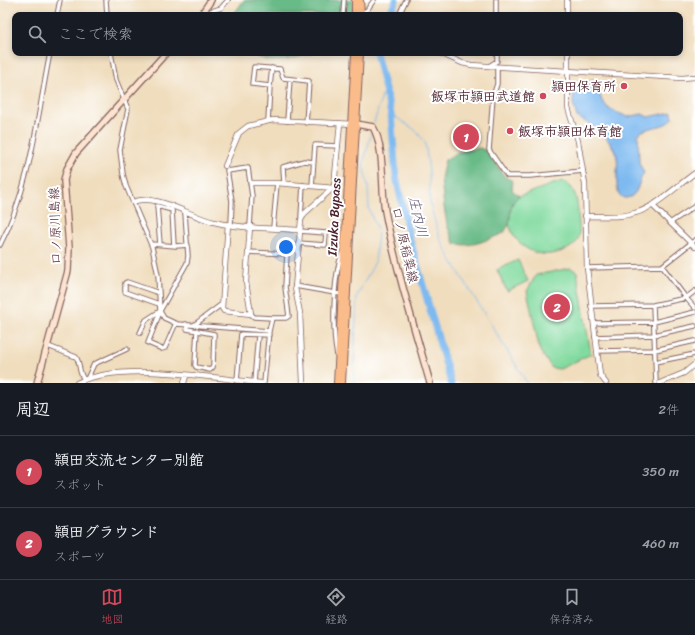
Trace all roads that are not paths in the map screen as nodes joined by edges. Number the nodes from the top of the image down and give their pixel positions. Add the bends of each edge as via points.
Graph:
1 (60, 0) edge
2 (106, 0) edge
3 (211, 0) edge
4 (228, 0) edge
5 (344, 0) edge
6 (355, 0) edge
7 (360, 0) edge
8 (374, 0) edge
9 (406, 0) edge
10 (496, 0) edge
11 (567, 0) edge
12 (58, 12) edge
13 (107, 12) edge
14 (203, 12) edge
15 (210, 12) edge
16 (343, 12) edge
17 (358, 12) edge
18 (359, 12) edge
19 (363, 12) edge
20 (400, 12) edge
21 (496, 12) edge
22 (567, 12) edge
23 (49, 56) edge
24 (112, 56) edge
25 (163, 56) edge
26 (354, 56) edge
27 (360, 56) edge
28 (447, 56) edge
29 (497, 56) edge
30 (568, 56) edge
31 (489, 66) junction
32 (497, 67) junction
33 (272, 68) junction
34 (568, 71) junction
35 (695, 77) edge
36 (290, 79) junction
37 (270, 86) junction
38 (124, 99) junction
39 (268, 121) junction
40 (288, 121) junction
41 (306, 123) junction
42 (340, 123) junction
43 (353, 124) junction
44 (338, 146) junction
45 (314, 162) junction
46 (226, 168) junction
47 (583, 171) junction
48 (695, 173) edge
49 (251, 183) junction
50 (277, 183) junction
51 (284, 183) junction
52 (303, 185) junction
53 (312, 186) junction
54 (334, 188) junction
55 (133, 202) junction
56 (158, 204) junction
57 (652, 205) junction
58 (695, 206) edge
59 (185, 213) junction
60 (585, 216) junction
61 (301, 217) junction
62 (670, 222) junction
63 (230, 224) junction
64 (250, 226) junction
65 (273, 228) junction
66 (299, 230) junction
67 (693, 241) edge
68 (298, 243) junction
69 (151, 244) junction
70 (160, 244) junction
71 (0, 245) edge
72 (188, 245) junction
73 (174, 246) junction
74 (695, 247) edge
75 (248, 252) junction
76 (662, 266) junction
77 (587, 268) junction
78 (295, 286) junction
79 (695, 291) edge
80 (159, 293) junction
81 (338, 294) junction
82 (686, 298) junction
83 (159, 304) junction
84 (222, 304) junction
85 (653, 305) junction
86 (591, 306) junction
87 (695, 308) edge
88 (160, 312) junction
89 (695, 312) edge
90 (251, 314) junction
91 (272, 318) junction
92 (654, 322) junction
93 (176, 323) junction
94 (594, 323) junction
95 (186, 324) junction
96 (194, 325) junction
97 (695, 326) edge
98 (197, 330) dead end
99 (140, 333) dead end
100 (269, 333) junction
101 (258, 335) junction
102 (654, 336) junction
103 (595, 337) junction
104 (695, 341) edge
105 (48, 346) junction
106 (127, 349) dead end
107 (655, 350) junction
108 (597, 351) junction
109 (695, 354) edge
110 (655, 362) junction
111 (695, 364) edge
112 (186, 376) junction
113 (86, 378) junction
114 (237, 381) junction
115 (254, 382) edge
116 (37, 383) edge
117 (77, 383) edge
118 (184, 383) edge
119 (263, 383) edge
120 (303, 383) edge
121 (336, 383) edge
122 (342, 383) edge
123 (430, 383) edge
124 (606, 383) edge
125 (656, 383) edge
126 (660, 383) edge

1 - 12 street
2 - 13 street
3 - 14 main road
4 - 15 street via 221,8
5 - 16 street
6 - 17 highway
7 - 18 highway
8 - 19 street
9 - 20 street
10 - 21 street
11 - 22 street
23 - 71 street via 28,171 19,203
24 - 38 street via 116,80
25 - 38 main road, 口ノ原川島線
26 - 43 highway, Iizuka Bypass
27 - 43 highway
28 - 31 street via 462,63
29 - 31 street via 497,62
30 - 34 street
31 - 32 street
32 - 34 street
32 - 47 street via 489,150 507,176
33 - 36 street via 280,69 283,78
33 - 37 street
33 - 37 street via 254,67 252,84
34 - 35 street
34 - 47 street via 568,108 578,141
36 - 40 street
36 - 41 street via 309,81
37 - 39 street
38 - 55 street via 128,113 120,150 121,163
38 - 105 main road, 口ノ原川島線 via 76,153 67,170 64,180 69,248 68,271
39 - 40 street
39 - 46 street via 239,133
40 - 41 street
41 - 42 street
42 - 43 street
42 - 44 street
43 - 81 highway, Iizuka Bypass via 344,251
43 - 122 highway
43 - 123 main road, 口ノ原稲築線 via 370,125 379,141 385,209 391,240
44 - 45 street via 315,145
44 - 54 street
45 - 51 street via 304,161 283,167
45 - 53 street
46 - 49 street via 248,168
46 - 63 street via 232,201
47 - 60 street
48 - 57 street
49 - 50 street
49 - 64 street
50 - 51 street
50 - 65 street
51 - 52 street
52 - 53 street
52 - 61 street
53 - 54 street
54 - 61 street
55 - 56 street via 143,199
55 - 69 street
56 - 59 street via 170,205
56 - 70 street
56 - 73 street via 172,210
57 - 60 street via 628,215
57 - 62 street
58 - 62 street
59 - 63 street
59 - 72 street
60 - 77 street
61 - 66 street
62 - 67 street
63 - 64 street
63 - 84 street
64 - 65 street
64 - 75 street
65 - 66 street
66 - 68 street
66 - 68 street via 326,233 325,246
67 - 74 street
67 - 76 street
68 - 78 street
69 - 70 street
69 - 80 street
70 - 73 street
72 - 73 street
72 - 88 street via 186,263
75 - 90 street via 246,282
75 - 91 street via 287,254 285,287 289,316
76 - 77 street
76 - 82 street
77 - 86 street
78 - 81 street
78 - 120 street via 300,313
79 - 82 street
80 - 83 street
80 - 83 street via 125,283 126,292
81 - 121 highway, Iizuka Bypass
82 - 85 street
82 - 87 street
83 - 88 street
84 - 90 street via 224,311
84 - 96 street
85 - 86 street
85 - 92 street
86 - 94 street
88 - 93 street via 164,318
88 - 93 street via 148,343 165,348
88 - 99 street via 146,320
89 - 92 street
90 - 91 street via 254,317
91 - 100 street
92 - 94 street
92 - 102 street
93 - 95 street
94 - 103 street
95 - 96 street
95 - 98 street via 187,329 214,334 213,367 210,370 196,367
96 - 100 street
97 - 102 street
100 - 101 street
100 - 119 street
101 - 114 street via 240,335
101 - 115 street
102 - 103 street
102 - 107 street
103 - 108 street
104 - 107 street
105 - 113 street via 76,357 81,376
105 - 116 main road, 口ノ原川島線
106 - 113 street via 94,364
107 - 108 street
107 - 110 street
108 - 124 street via 600,375
109 - 110 street
110 - 125 street
111 - 126 street via 684,373
112 - 113 street via 134,372 101,374
112 - 114 street
112 - 118 street
113 - 117 street
114 - 115 street
115 - 119 street

